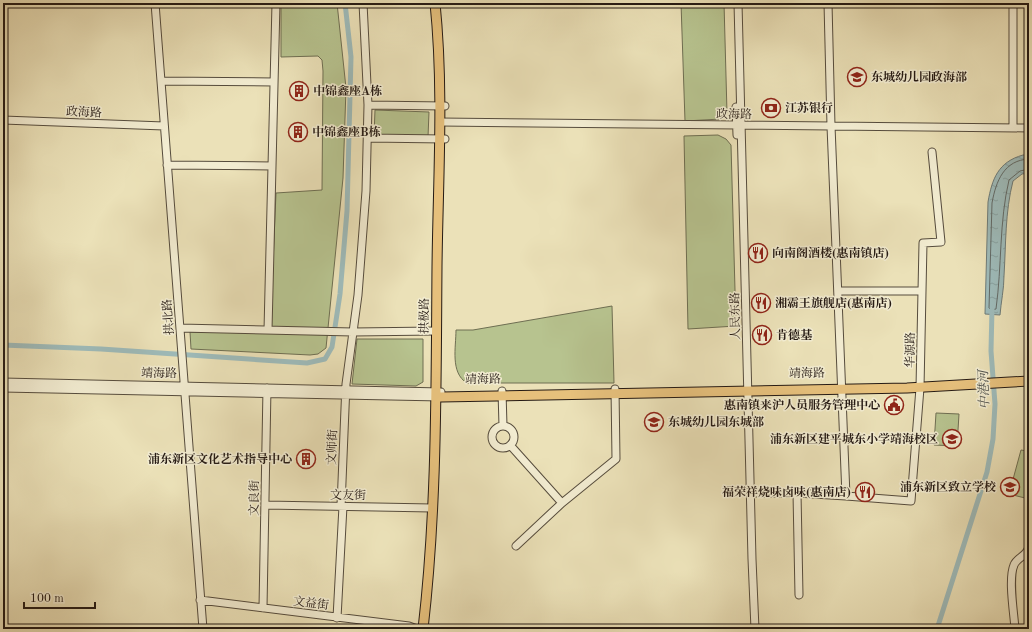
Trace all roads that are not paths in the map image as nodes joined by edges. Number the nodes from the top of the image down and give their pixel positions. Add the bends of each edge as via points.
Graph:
1 (155, 3) edge
2 (276, 3) edge
3 (363, 3) edge
4 (435, 3) edge
5 (440, 3) edge
6 (733, 3) edge
7 (738, 3) edge
8 (828, 3) edge
9 (1013, 3) edge
10 (161, 81) junction
11 (274, 82) junction
12 (368, 105) junction
13 (443, 106) junction
14 (3, 120) edge
15 (442, 122) junction
16 (739, 125) junction
17 (164, 126) junction
18 (831, 126) junction
19 (1013, 128) junction
20 (1029, 128) edge
21 (368, 138) junction
22 (442, 139) junction
23 (932, 152) dead end
24 (167, 165) junction
25 (272, 166) junction
26 (838, 291) junction
27 (922, 291) junction
28 (180, 328) junction
29 (268, 330) junction
30 (436, 331) junction
31 (353, 332) junction
32 (1029, 381) edge
33 (3, 382) edge
34 (920, 385) junction
35 (842, 387) junction
36 (3, 388) edge
37 (184, 388) junction
38 (746, 389) junction
39 (266, 390) junction
40 (615, 391) junction
41 (346, 392) junction
42 (502, 393) junction
43 (438, 394) junction
44 (503, 426) junction
45 (510, 445) junction
46 (750, 493) junction
47 (797, 493) junction
48 (846, 496) junction
49 (562, 503) junction
50 (264, 505) junction
51 (342, 506) junction
52 (432, 508) junction
53 (516, 546) dead end
54 (1029, 546) edge
55 (799, 595) dead end
56 (200, 600) junction
57 (263, 608) junction
58 (337, 618) junction
59 (203, 629) edge
60 (417, 629) edge
61 (423, 629) edge
62 (429, 629) edge
63 (750, 629) edge
64 (755, 629) edge
65 (1015, 629) edge

1 - 10 street, 拱北路
2 - 11 street
3 - 12 street, 文师街
4 - 13 main road, 拱极路
5 - 13 main road, 拱极路 via 444,47
6 - 16 street, 人民东路
7 - 16 street, 人民东路
8 - 18 street
9 - 19 street
10 - 11 street
10 - 17 street, 拱北路
11 - 25 street
12 - 13 street
12 - 21 street, 文师街
13 - 15 main road, 拱极路
14 - 17 street, 政海路
15 - 16 street, 政海路
15 - 22 main road, 拱极路
16 - 18 street, 政海路
16 - 38 street, 人民东路
17 - 24 street, 拱北路
18 - 19 street, 政海路
18 - 26 street
19 - 20 street, 政海路
21 - 22 street
21 - 31 street, 文师街 via 364,228
22 - 30 main road, 拱极路
22 - 43 main road, 拱极路
23 - 27 street, 华源路 via 941,242 923,242
24 - 25 street
24 - 28 street, 拱北路
25 - 29 street
26 - 27 street
26 - 35 street
27 - 34 street, 华源路
28 - 29 street
28 - 37 street, 拱北路
29 - 31 street
30 - 31 street
30 - 43 main road, 拱极路
31 - 41 street, 文师街
32 - 34 main road, 靖海路 via 962,386 957,382
33 - 37 street, 靖海路
34 - 35 main road, 靖海路
34 - 48 street, 华源路 via 911,501
35 - 38 main road, 靖海路
35 - 48 street
36 - 37 street, 靖海路
37 - 39 street, 靖海路
37 - 56 street, 拱北路
38 - 40 main road, 靖海路
38 - 46 street, 人民东路
38 - 63 street, 人民东路
39 - 41 street, 靖海路
39 - 50 street, 文良街
40 - 42 main road, 靖海路
40 - 49 street via 616,459
41 - 43 street, 靖海路
41 - 51 street, 文师街
42 - 43 main road, 靖海路
42 - 44 street
43 - 52 main road, 拱极路
43 - 62 main road, 拱极路 via 436,529
44 - 45 street via 511,429 514,435
44 - 45 street via 494,431 493,441 500,447 506,448
45 - 49 street
46 - 47 street
46 - 64 street, 人民东路
47 - 48 street
47 - 55 street
49 - 53 street
50 - 51 street, 文友街
50 - 57 street, 文良街
51 - 52 street, 文友街
51 - 58 street, 文师街
52 - 61 main road, 拱极路
54 - 65 street via 1028,551 1014,565 1011,586
56 - 57 street, 文益街
56 - 59 street, 拱北路
57 - 58 street, 文益街
58 - 60 street, 文益街 via 410,626

